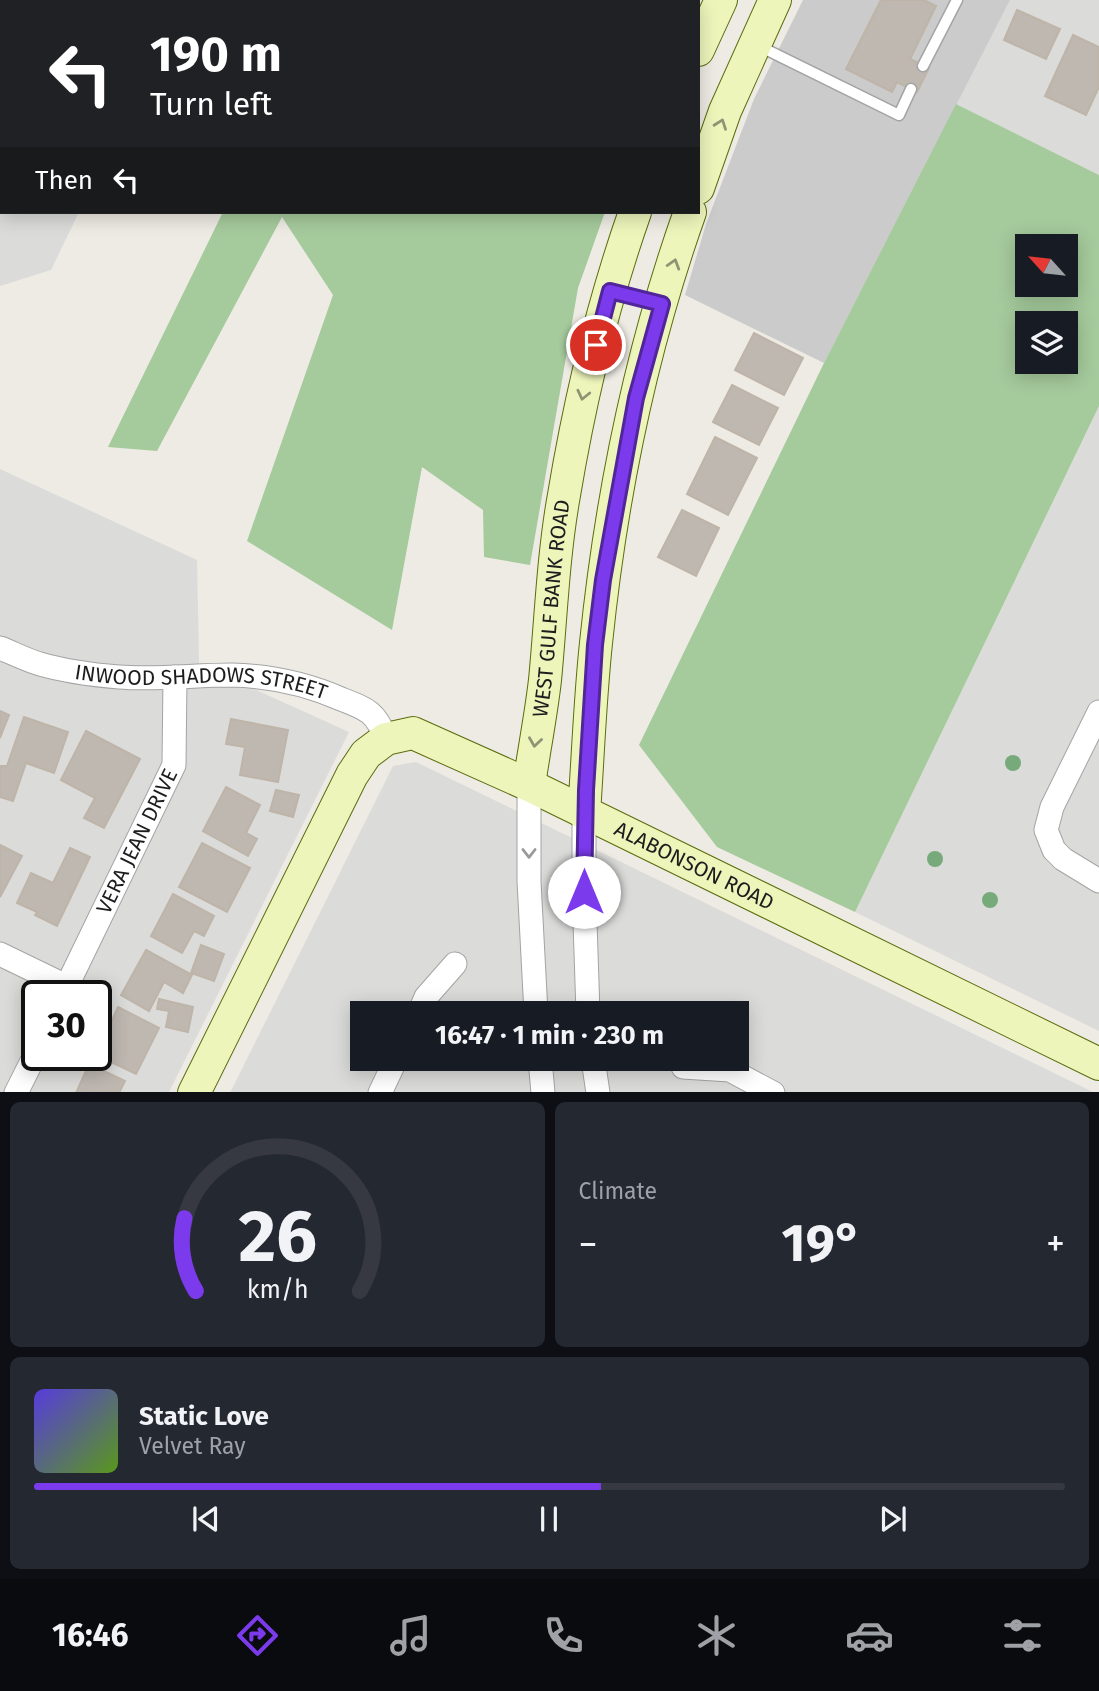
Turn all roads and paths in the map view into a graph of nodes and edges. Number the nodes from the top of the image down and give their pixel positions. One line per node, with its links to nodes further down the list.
1 (721, 0): 5 (street)
2 (775, 0): 4 (street)
3 (957, 0): 6 (lane)
4 (755, 44): 7 (lane); 8 (street, one-way to 4)
5 (700, 46)
6 (923, 65)
7 (911, 89)
8 (700, 182)
9 (634, 214): 11 (street, WEST GULF BANK ROAD)
10 (689, 214): 12 (street, one-way to 10)
11 (610, 291): 12 (street); 17 (street, WEST GULF BANK ROAD, one-way to 17)
12 (662, 304): 18 (street)
13 (0, 648): 14 (street, INWOOD SHADOWS STREET)
14 (175, 677): 16 (street, INWOOD SHADOWS STREET); 23 (street, VERA JEAN DRIVE)
15 (1099, 712): 19 (street)
16 (386, 739): 17 (street, ALABONSON ROAD); 34 (street)
17 (529, 785): 18 (street, ALABONSON ROAD); 25 (street, WEST GULF BANK ROAD, one-way to 25)
18 (584, 813): 26 (street); 27 (street, ALABONSON ROAD)
19 (1099, 881)
20 (0, 954): 22 (street)
21 (455, 964): 24 (street)
22 (45, 980)
23 (70, 980)
24 (424, 1001)
25 (535, 1001)
26 (589, 1001)
27 (1099, 1064)
28 (27, 1071): 33 (street)
29 (390, 1071): 35 (street)
30 (541, 1071): 36 (street)
31 (595, 1071): 37 (street)
32 (732, 1071): 38 (street)
33 (16, 1092)
34 (194, 1092)
35 (380, 1092)
36 (543, 1092)
37 (598, 1092)
38 (771, 1092)

